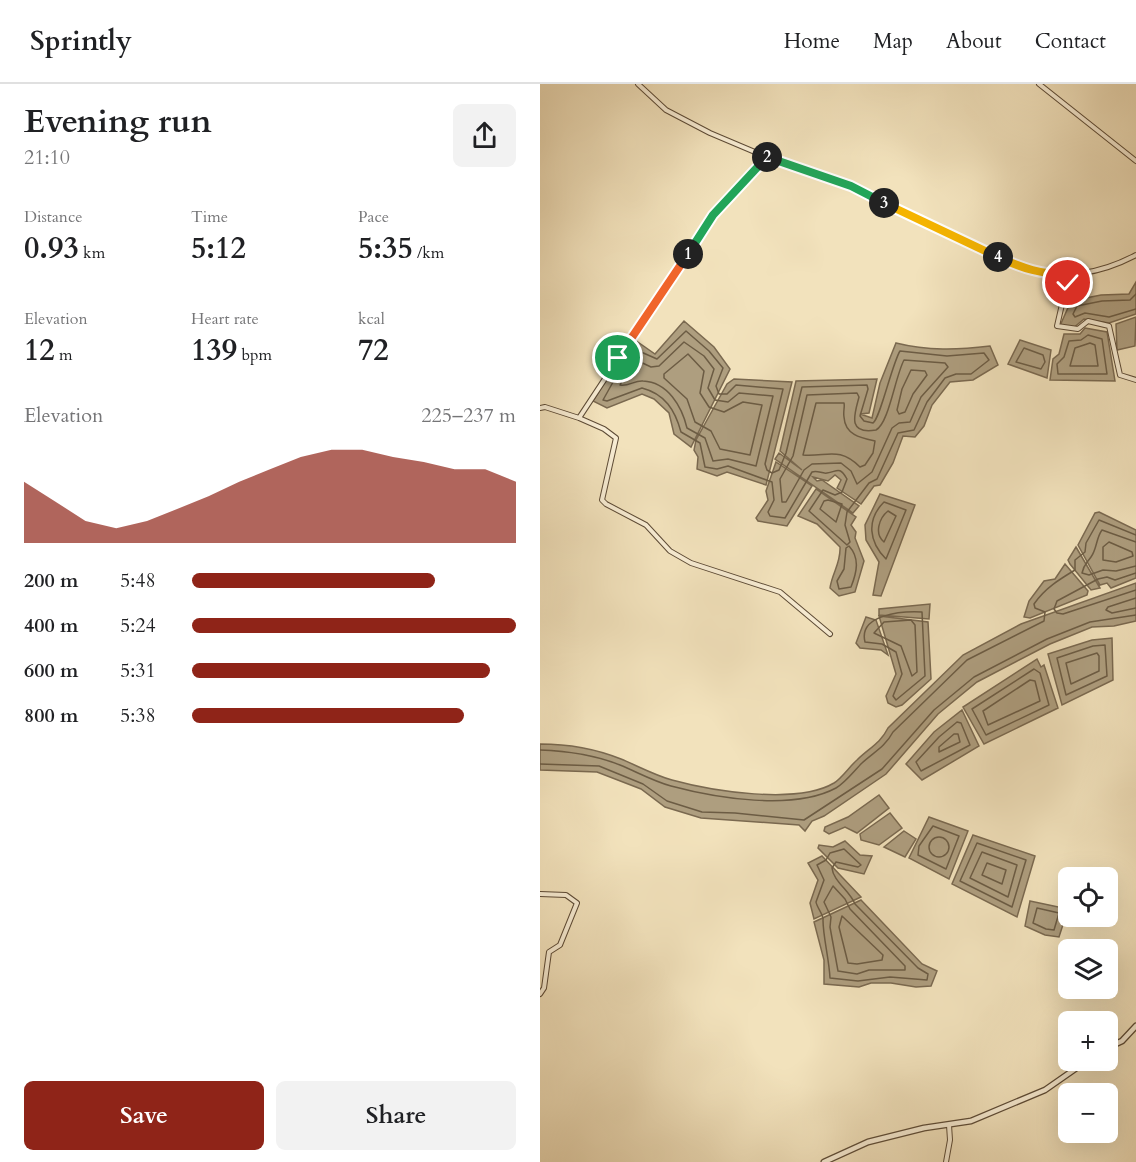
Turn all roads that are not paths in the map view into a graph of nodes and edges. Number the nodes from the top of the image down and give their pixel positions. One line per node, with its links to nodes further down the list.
1 (638, 84): 3 (street)
2 (1040, 84): 4 (street)
3 (767, 157): 6 (street); 9 (street)
4 (1136, 160)
5 (1136, 255): 6 (street)
6 (1069, 274): 7 (street)
7 (1136, 380)
8 (540, 408): 9 (street)
9 (579, 418): 10 (street)
10 (830, 634)
11 (540, 894): 12 (street)
12 (540, 994)
13 (1136, 1026): 14 (street)
14 (1118, 1043)
15 (1072, 1071): 16 (street)
16 (948, 1125): 17 (street); 18 (street)
17 (824, 1162)
18 (946, 1162)

